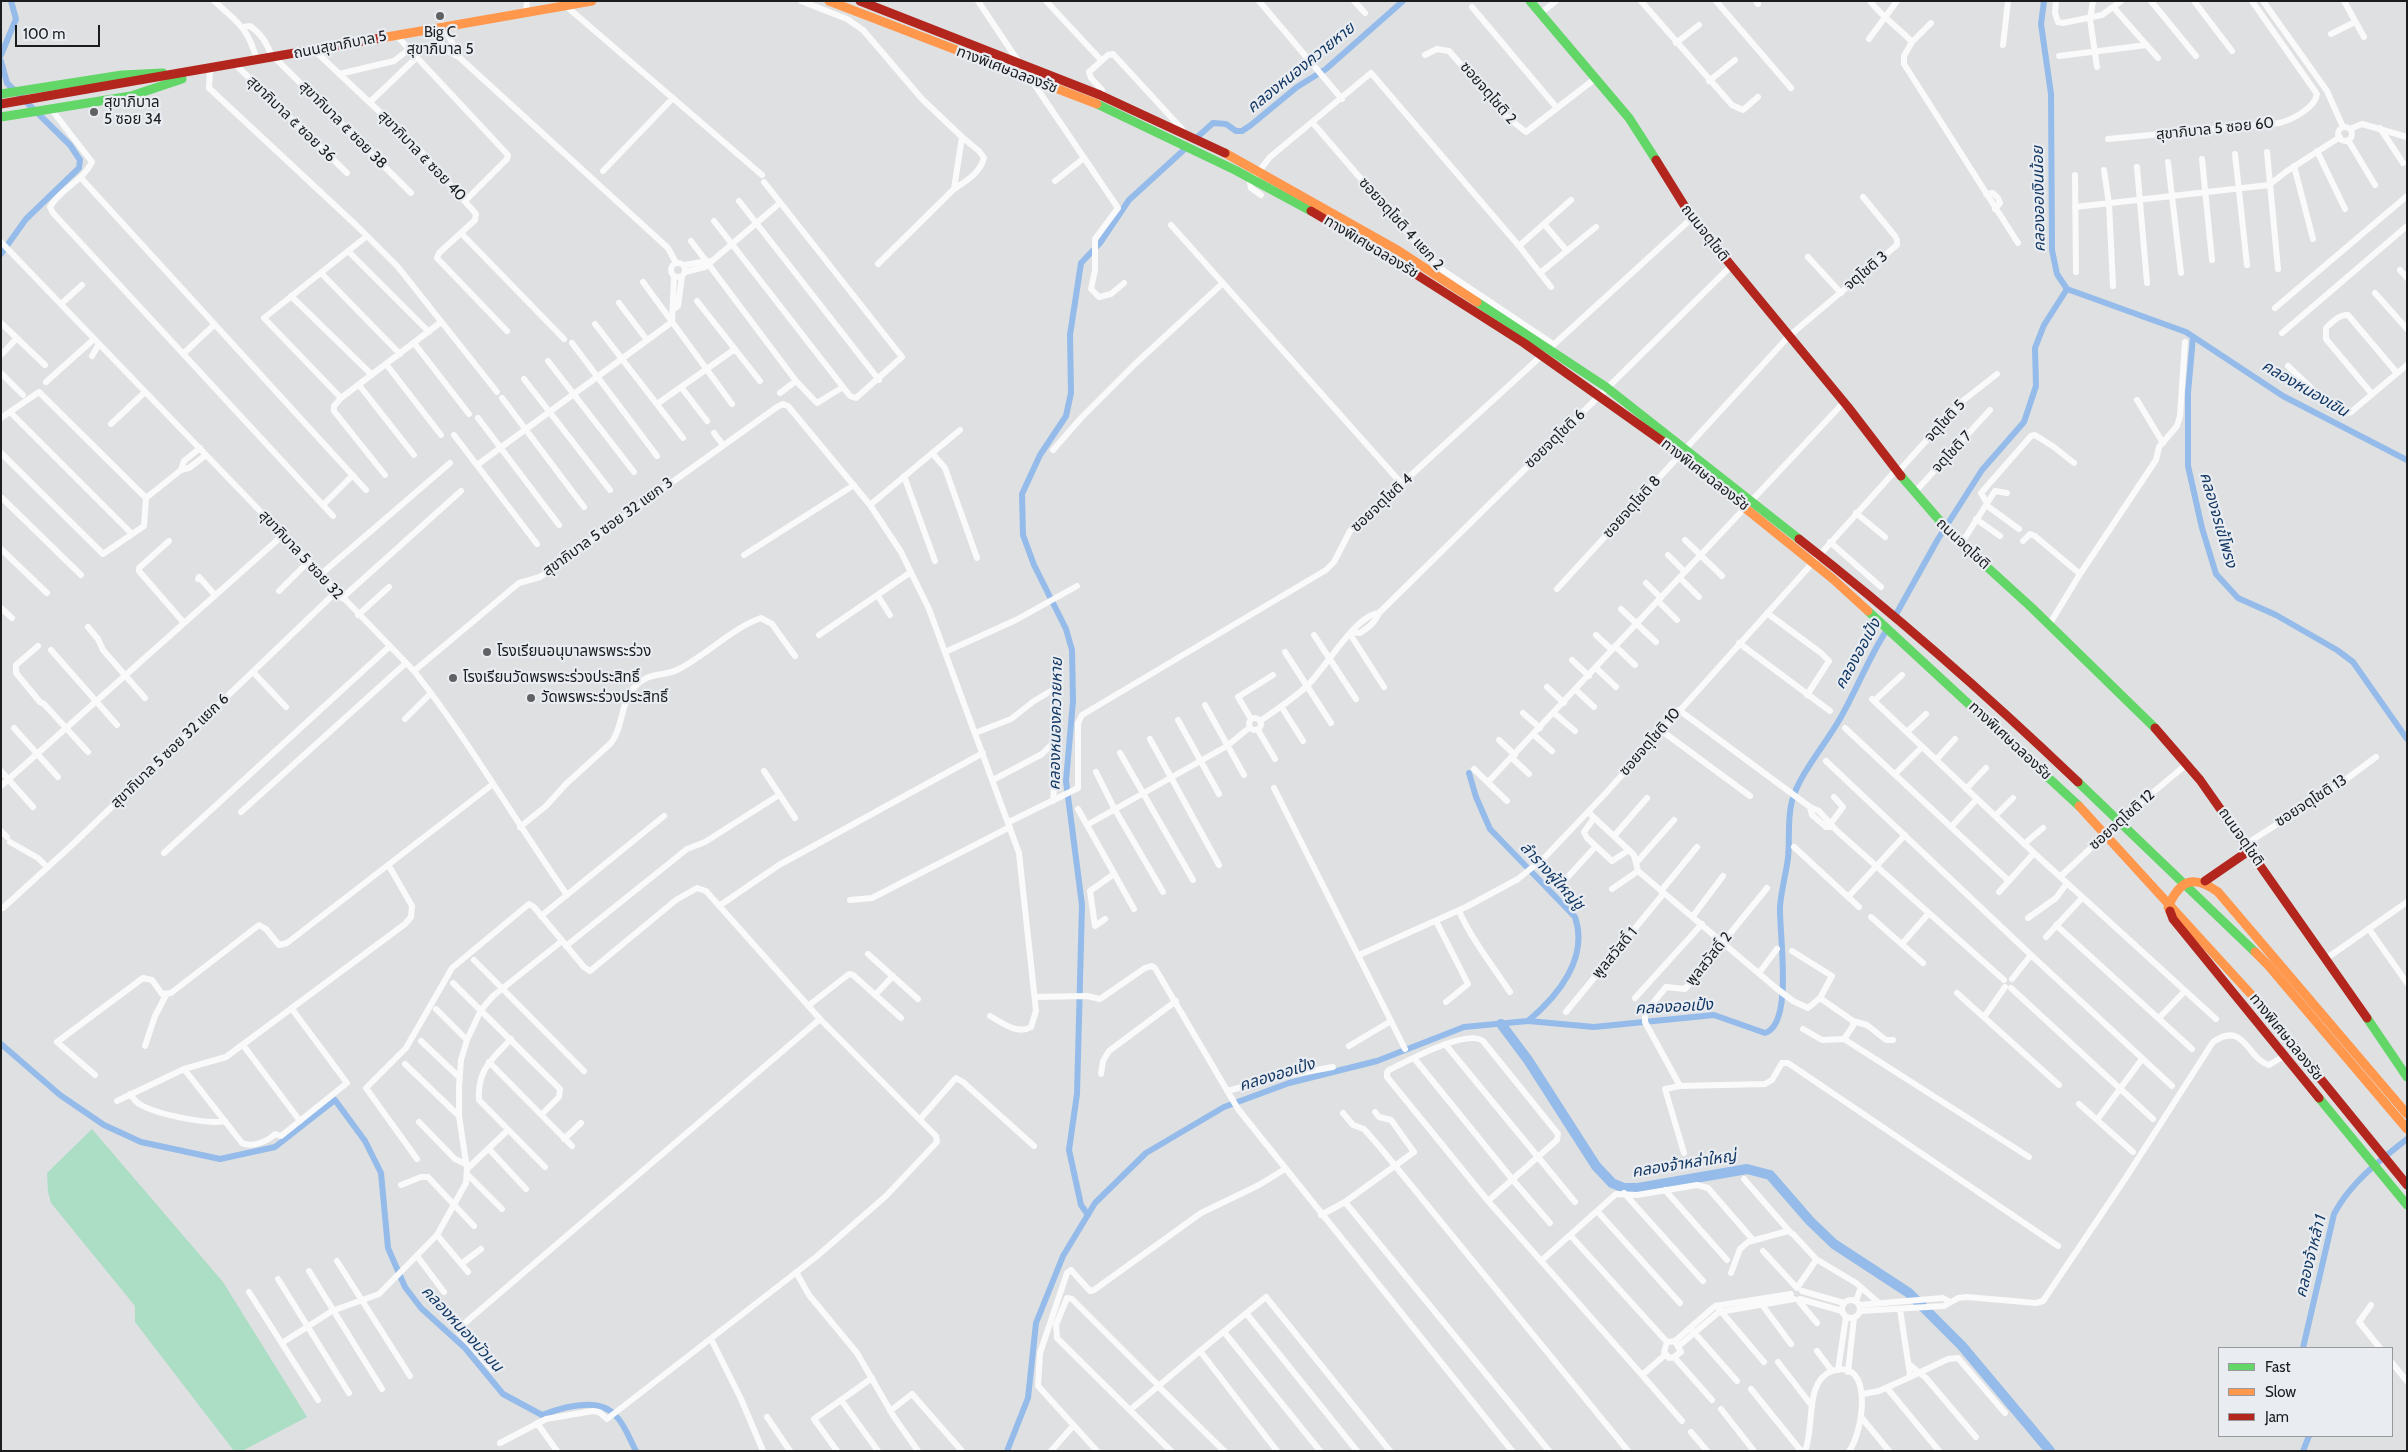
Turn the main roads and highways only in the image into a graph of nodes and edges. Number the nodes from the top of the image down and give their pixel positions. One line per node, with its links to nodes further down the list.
1 (592, 1): 5 (main road, ถนนสุขาภิบาล 5)
2 (829, 1): 14 (main road, ทางพิเศษฉลองรัช)
3 (860, 1): 13 (main road, ทางพิเศษฉลองรัช)
4 (1530, 1): 9 (main road, ถนนจตุโชติ)
5 (208, 70): 6 (main road, ถนนสุขาภิบาล 5); 7 (main road, ถนนสุขาภิบาล 5); 8 (main road, ถนนสุขาภิบาล 5)
6 (1, 94)
7 (1, 104)
8 (1, 118)
9 (2248, 847): 10 (main road); 11 (main road, ถนนจตุโชติ)
10 (2206, 882): 12 (main road); 15 (main road)
11 (2407, 1076)
12 (2407, 1114)
13 (2405, 1127)
14 (2407, 1185)
15 (2407, 1205)

